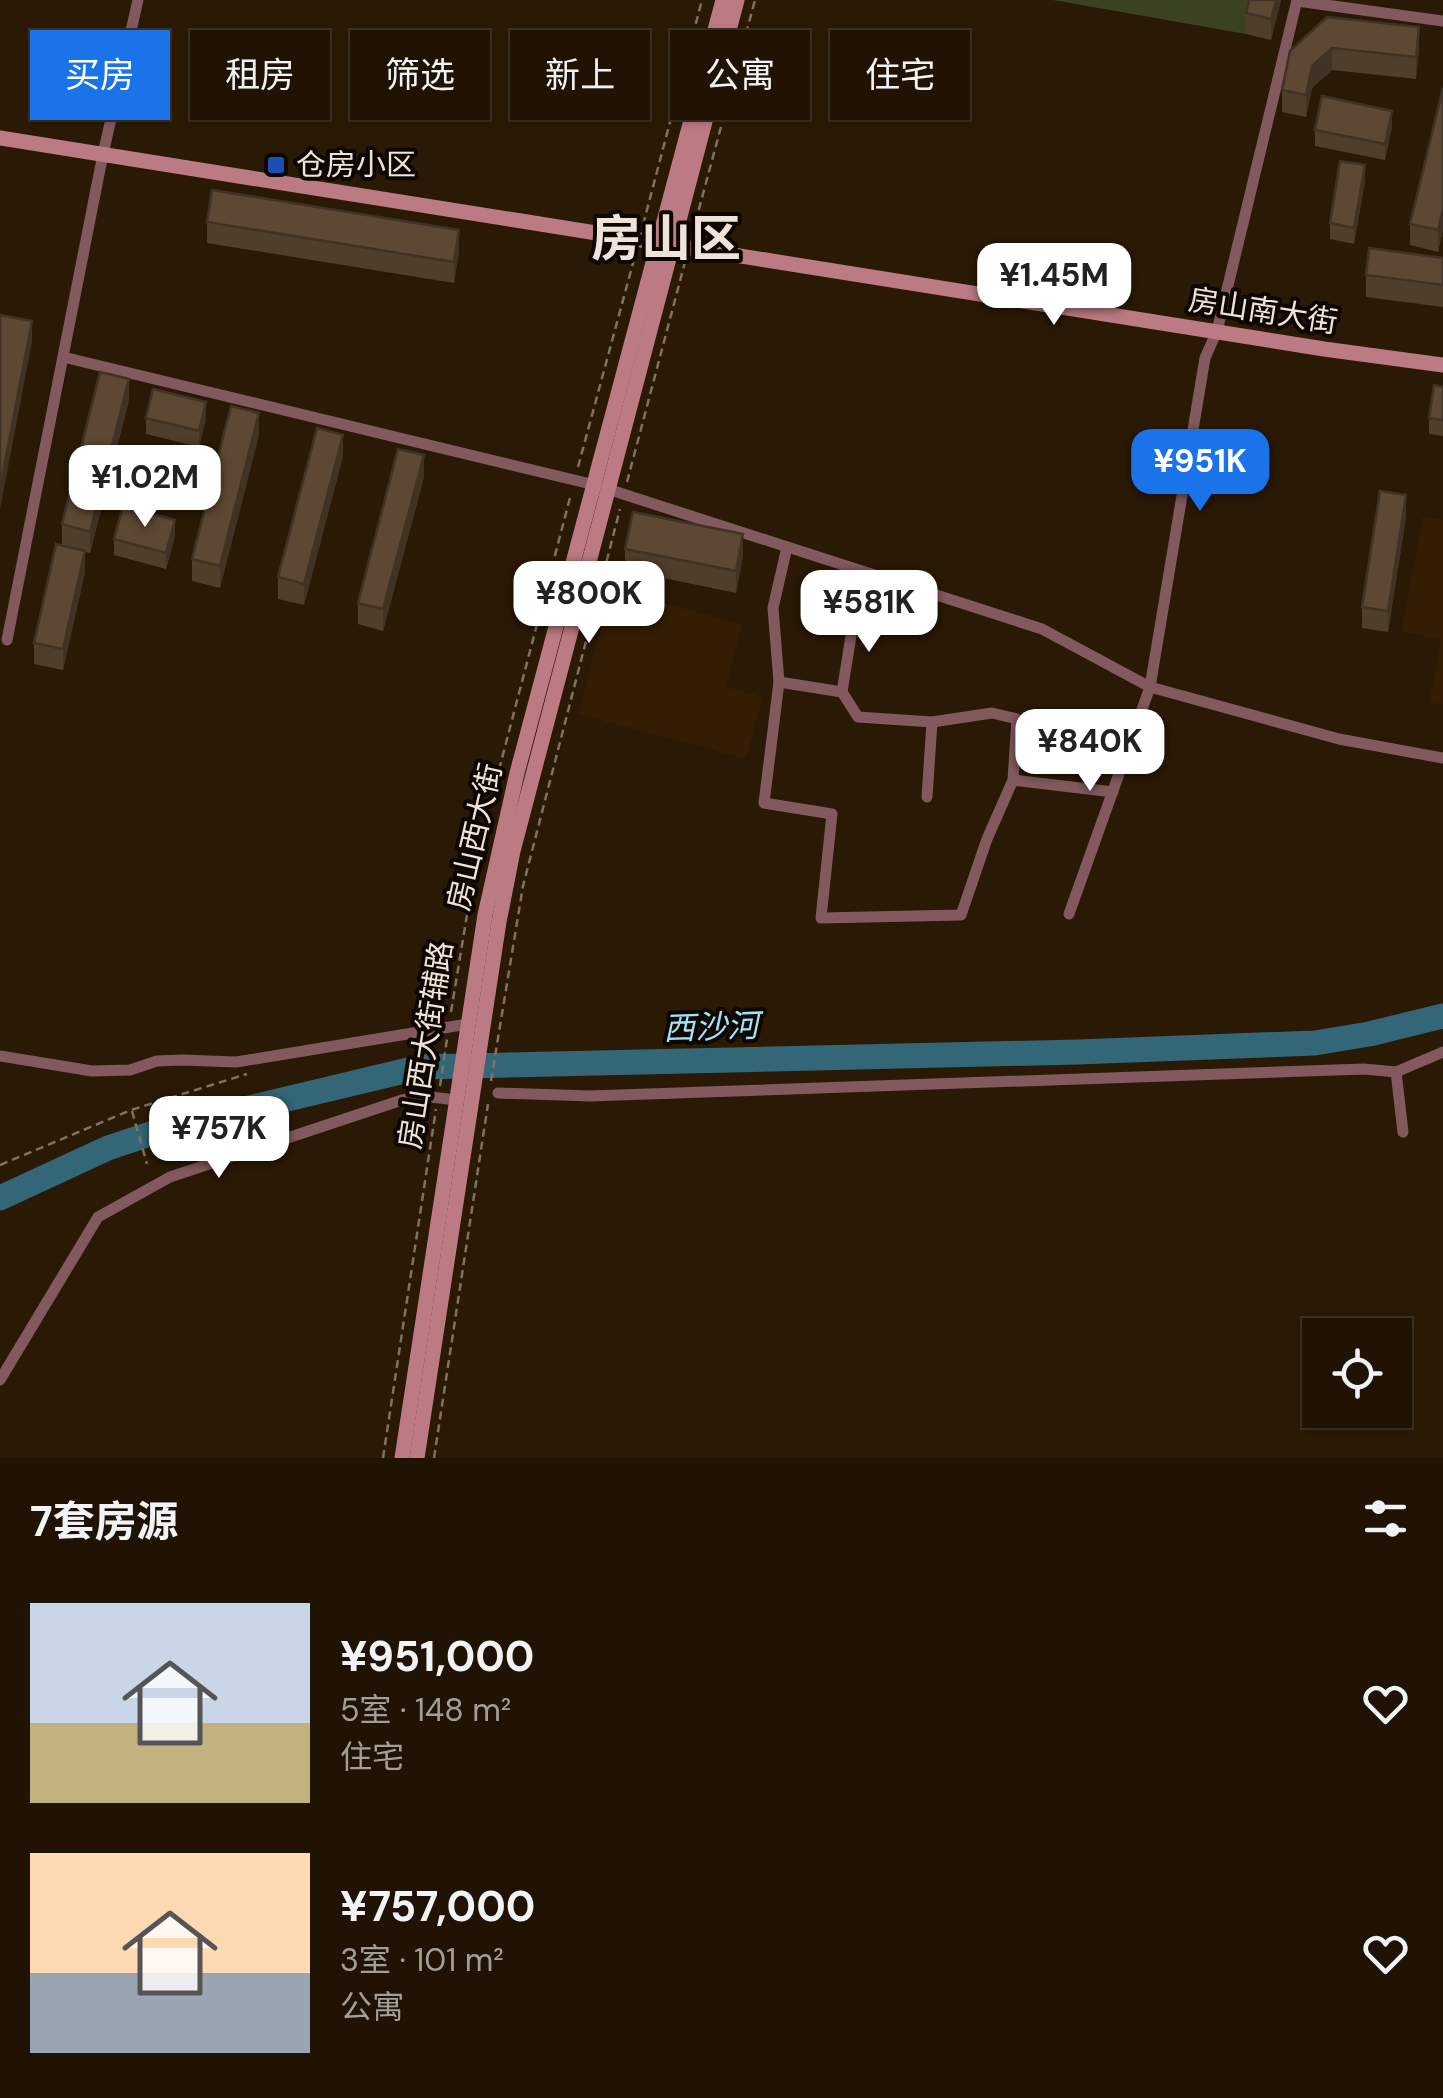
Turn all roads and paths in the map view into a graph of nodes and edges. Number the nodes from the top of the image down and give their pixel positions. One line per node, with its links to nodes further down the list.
1 (138, 0): 9 (street)
2 (702, 0): 10 (path, 房山西大街辅路)
3 (723, 0): 11 (main road)
4 (737, 0): 11 (main road)
5 (756, 0): 11 (path)
6 (1297, 0): 7 (street); 12 (street)
7 (1443, 21)
8 (0, 138): 9 (main road, 房山南大街)
9 (102, 154): 10 (main road, 房山南大街); 13 (street)
10 (640, 238): 11 (main road, 房山南大街); 15 (path, 房山西大街辅路)
11 (674, 243): 12 (main road, 房山南大街); 16 (main road, 房山西大街); 17 (path)
12 (1217, 331): 14 (main road, 房山南大街); 22 (street)
13 (63, 357): 15 (street); 20 (street)
14 (1443, 364)
15 (574, 481): 16 (street); 31 (path, 房山西大街辅路)
16 (601, 486): 17 (street); 30 (main road, 房山西大街); 32 (main road, 房山西大街)
17 (624, 494): 18 (street); 32 (path)
18 (787, 546): 21 (street); 22 (street)
19 (854, 612): 23 (street)
20 (8, 640)
21 (779, 682): 23 (street); 26 (street)
22 (1150, 687): 25 (street); 27 (street)
23 (842, 692): 24 (street)
24 (932, 722): 26 (street); 28 (street)
25 (1443, 758)
26 (1012, 780): 27 (street)
27 (1112, 792): 29 (street)
28 (927, 797)
29 (1069, 914)
30 (468, 1024): 31 (street); 32 (main road, 房山西大街)
31 (449, 1027): 34 (street); 37 (path, 房山西大街辅路)
32 (481, 1044): 38 (main road, 房山西大街); 38 (path)
33 (1443, 1052): 36 (street)
34 (0, 1056)
35 (259, 1072): 39 (path)
36 (1396, 1072): 38 (street); 40 (street)
37 (439, 1092): 38 (street); 43 (street); 44 (path, 房山西大街辅路)
38 (477, 1093): 45 (main road, 房山西大街); 46 (main road, 房山西大街); 47 (path)
39 (131, 1110): 41 (path); 42 (path)
40 (1403, 1132)
41 (148, 1164)
42 (0, 1165)
43 (0, 1380)
44 (383, 1458)
45 (402, 1458)
46 (417, 1458)
47 (434, 1458)

